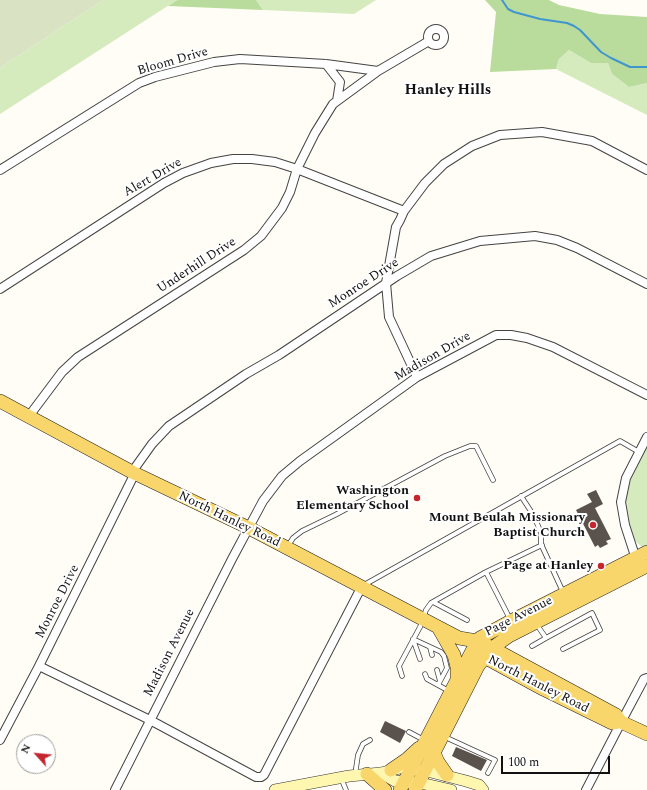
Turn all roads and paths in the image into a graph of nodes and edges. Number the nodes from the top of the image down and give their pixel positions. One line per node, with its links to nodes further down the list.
1 (429, 41): 3 (street, Underhill Drive)
2 (326, 64): 3 (street, Bloom Drive); 4 (street, Underhill Drive); 6 (street, Bloom Drive)
3 (378, 71): 4 (street, Underhill Drive)
4 (337, 101): 5 (street, Underhill Drive)
5 (297, 169): 8 (street, Alert Drive); 11 (street, Alert Drive); 15 (street, Underhill Drive)
6 (0, 170)
7 (647, 170): 8 (street)
8 (404, 211): 9 (street)
9 (386, 283): 10 (street, Monroe Drive); 12 (street); 18 (street, Monroe Drive)
10 (647, 284)
11 (0, 289)
12 (416, 377): 13 (street, Madison Drive); 21 (street, Madison Drive)
13 (647, 395)
14 (0, 401): 15 (main road, North Hanley Road)
15 (29, 416): 18 (main road, North Hanley Road)
16 (647, 437): 17 (street)
17 (639, 452): 20 (lane); 25 (street)
18 (133, 473): 21 (main road, North Hanley Road); 44 (street, Monroe Drive)
19 (493, 480): 23 (lane)
20 (521, 496): 22 (lane); 27 (lane)
21 (249, 528): 23 (main road, North Hanley Road); 52 (street, Madison Avenue)
22 (542, 545): 26 (lane); 28 (lane)
23 (287, 548): 27 (main road, North Hanley Road)
24 (647, 552): 25 (main road, Page Avenue)
25 (641, 565): 28 (main road, Page Avenue); 33 (main road, Page Avenue)
26 (486, 572): 29 (lane); 32 (lane)
27 (362, 586): 30 (main road, North Hanley Road); 52 (street)
28 (564, 594): 32 (main road, Page Avenue)
29 (433, 602): 30 (lane); 31 (lane)
30 (422, 618): 34 (main road, North Hanley Road); 36 (lane)
31 (467, 620)
32 (511, 621): 37 (main road, Page Avenue); 42 (main road)
33 (536, 623): 35 (lane); 42 (main road, Page Avenue)
34 (438, 627): 37 (main road, North Hanley Road); 48 (main road)
35 (546, 638): 38 (lane); 40 (lane)
36 (413, 639): 39 (lane); 43 (lane); 47 (lane)
37 (474, 646): 42 (main road, North Hanley Road); 48 (main road, Page Avenue)
38 (532, 646)
39 (430, 647): 41 (lane); 50 (lane)
40 (563, 650)
41 (432, 655)
42 (490, 656): 53 (main road, North Hanley Road); 56 (main road, Page Avenue)
43 (420, 659)
44 (39, 666): 52 (street); 57 (street, Monroe Drive)
45 (437, 670): 50 (lane)
46 (425, 674): 50 (lane)
47 (402, 676)
48 (457, 678): 51 (main road, Page Avenue)
49 (647, 678): 53 (street)
50 (439, 683): 51 (lane)
51 (451, 692): 59 (main road, Page Avenue)
52 (150, 720): 71 (street, Madison Avenue)
53 (621, 722): 55 (main road, North Hanley Road); 77 (street)
54 (409, 732): 59 (lane)
55 (647, 734)
56 (443, 736): 60 (main road, Page Avenue); 64 (lane)
57 (0, 740)
58 (370, 740): 65 (lane)
59 (426, 741): 61 (main road, Page Avenue); 62 (main road)
60 (434, 753): 63 (main road, Page Avenue); 66 (main road)
61 (411, 769): 62 (main road); 63 (main road); 68 (main road, Page Avenue)
62 (386, 771): 65 (main road); 68 (main road)
63 (425, 771): 66 (main road); 69 (main road, Page Avenue)
64 (488, 773)
65 (361, 774): 67 (main road); 74 (main road)
66 (447, 775): 76 (main road)
67 (341, 777): 72 (main road); 73 (lane)
68 (402, 786): 69 (main road)
69 (417, 786): 70 (main road)
70 (436, 788): 75 (main road)
71 (115, 790)
72 (275, 790)
73 (346, 790)
74 (385, 790)
75 (450, 790)
76 (483, 790)
77 (586, 790)

